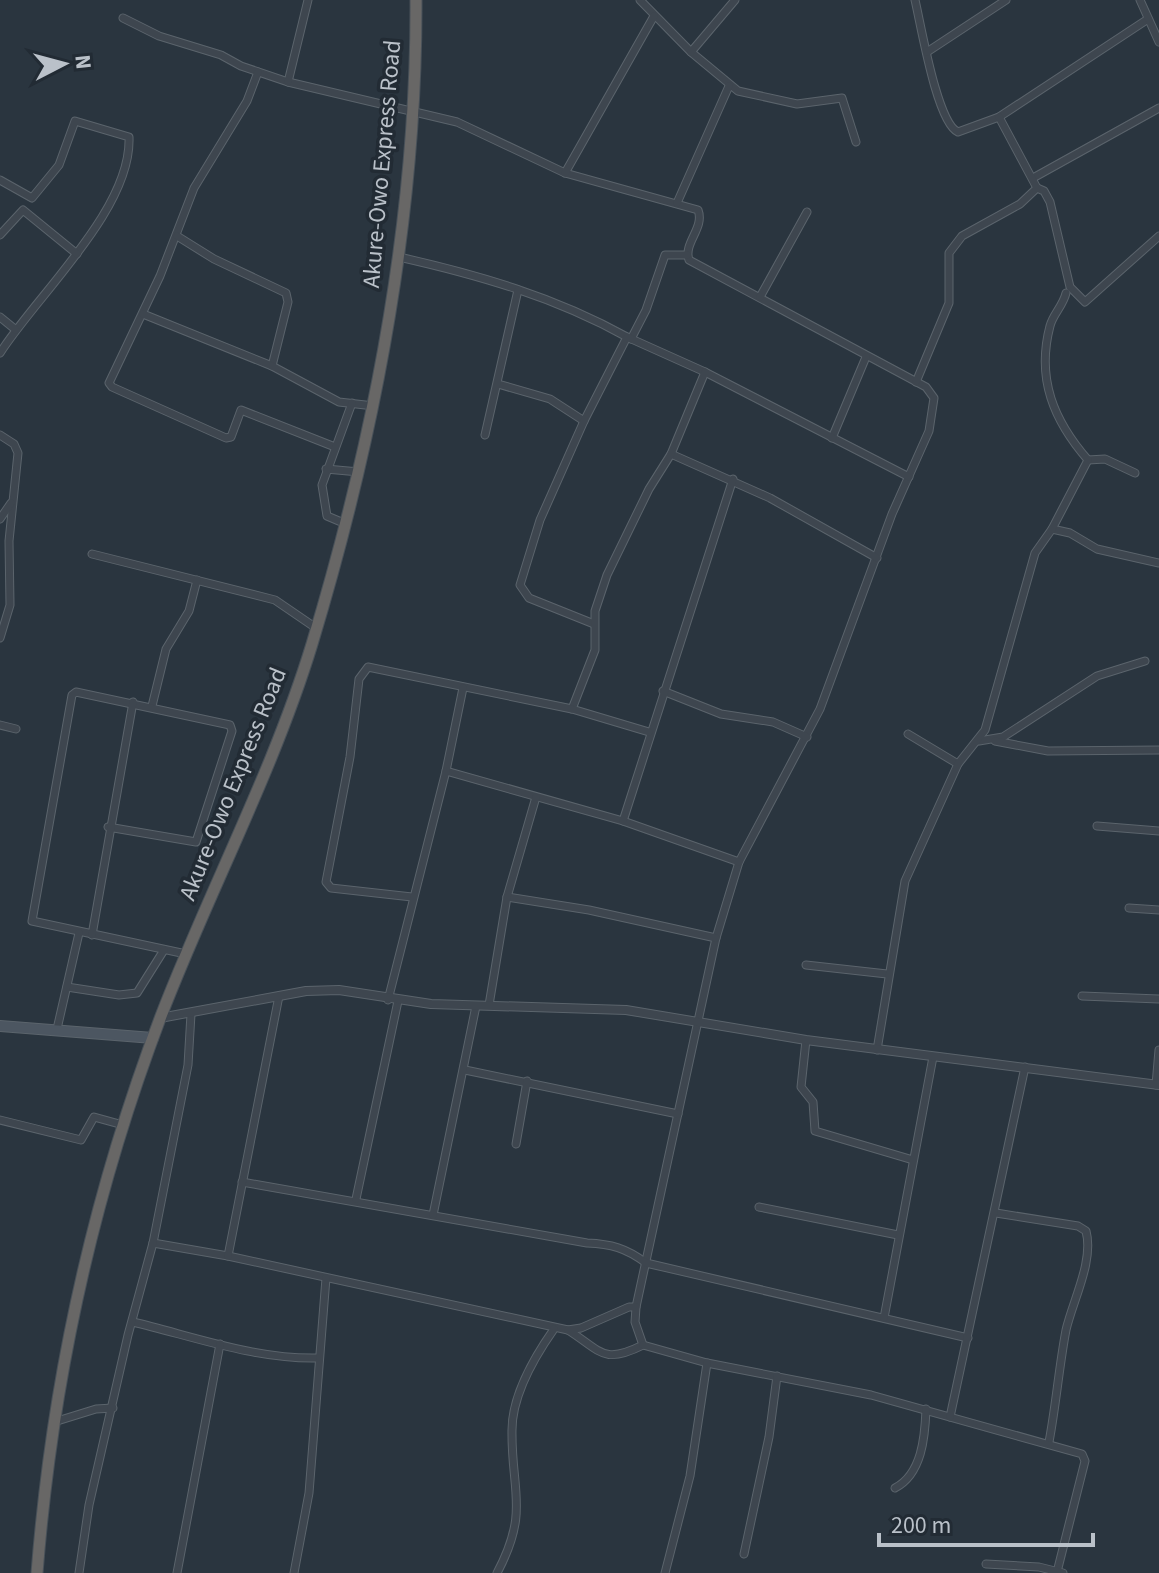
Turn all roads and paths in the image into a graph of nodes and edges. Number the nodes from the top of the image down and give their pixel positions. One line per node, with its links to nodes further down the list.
1 (308, 0): 16 (street)
2 (416, 0): 20 (highway, Akure-Owo Express Road)
3 (640, 0): 8 (street)
4 (735, 0): 12 (street)
5 (915, 0): 13 (street)
6 (1006, 0): 13 (street)
7 (1140, 0): 10 (street)
8 (654, 16): 12 (street); 23 (street)
9 (123, 18): 14 (street)
10 (1148, 19): 11 (street); 21 (street)
11 (1159, 42)
12 (691, 52): 18 (street)
13 (927, 52): 21 (street)
14 (258, 72): 15 (street); 17 (street)
15 (271, 76): 16 (street); 17 (street)
16 (288, 82): 20 (street)
17 (255, 86): 30 (street)
18 (729, 86): 22 (street); 27 (street)
19 (1159, 108): 24 (street)
20 (412, 109): 23 (street); 34 (highway, Akure-Owo Express Road)
21 (999, 117): 24 (street)
22 (856, 142)
23 (565, 173): 27 (street)
24 (1033, 178): 26 (street)
25 (0, 180): 32 (street)
26 (1037, 188): 31 (street); 46 (street)
27 (677, 203): 33 (street)
28 (807, 212): 37 (street)
29 (0, 235): 32 (street)
30 (177, 236): 38 (street); 44 (street)
31 (1159, 236)
32 (77, 254): 40 (street)
33 (687, 255): 37 (street); 41 (street)
34 (399, 257): 35 (street); 49 (highway, Akure-Owo Express Road)
35 (518, 290): 41 (street); 47 (street)
36 (1066, 293): 56 (street)
37 (760, 297): 43 (street)
38 (143, 314): 44 (street); 54 (street)
39 (0, 317): 40 (street)
40 (16, 330): 42 (street)
41 (629, 338): 45 (street); 50 (street)
42 (0, 353)
43 (866, 357): 46 (street); 53 (street)
44 (272, 366): 48 (street)
45 (705, 372): 53 (street); 55 (street)
46 (916, 382): 60 (street)
47 (498, 384): 50 (street); 52 (street)
48 (352, 403): 49 (street); 54 (street)
49 (375, 406): 58 (highway, Akure-Owo Express Road)
50 (584, 421): 70 (street)
51 (0, 435): 62 (street)
52 (485, 435)
53 (832, 438): 60 (street)
54 (335, 447): 57 (street)
55 (671, 454): 61 (street); 70 (street)
56 (1088, 460): 59 (street); 65 (street)
57 (326, 469): 58 (street); 64 (street)
58 (359, 472): 64 (highway, Akure-Owo Express Road)
59 (1135, 473)
60 (909, 477): 67 (street)
61 (733, 479): 67 (street); 75 (street)
62 (13, 501): 63 (street); 72 (street)
63 (0, 519)
64 (346, 524): 71 (highway, Akure-Owo Express Road)
65 (1052, 529): 68 (street); 84 (street)
66 (92, 554): 69 (street)
67 (877, 558): 83 (street)
68 (1159, 563)
69 (197, 580): 71 (street); 77 (street)
70 (594, 624): 78 (street)
71 (316, 628): 103 (highway, Akure-Owo Express Road)
72 (0, 638)
73 (1145, 661): 85 (street)
74 (463, 688): 78 (street); 88 (street); 95 (street)
75 (663, 691): 81 (street); 83 (street)
76 (133, 702): 77 (street); 92 (street); 99 (street)
77 (152, 706): 92 (street)
78 (572, 709): 81 (street)
79 (0, 725): 80 (street)
80 (16, 729)
81 (649, 732): 90 (street)
82 (908, 734): 87 (street)
83 (807, 737): 94 (street)
84 (979, 741): 85 (street); 87 (street)
85 (993, 741): 86 (street)
86 (1159, 750)
87 (958, 764): 105 (street)
88 (446, 771): 89 (street); 95 (street)
89 (536, 797): 90 (street); 96 (street)
90 (623, 821): 94 (street)
91 (1097, 826): 93 (street)
92 (108, 827): 100 (street)
93 (1159, 831)
94 (739, 862): 101 (street)
95 (412, 897): 110 (street)
96 (507, 897): 101 (street); 111 (street)
97 (1129, 908): 98 (street)
98 (1159, 910)
99 (79, 933): 100 (street); 106 (street)
100 (92, 935): 102 (street)
101 (716, 938): 115 (street)
102 (164, 950): 103 (street); 106 (street)
103 (186, 954): 114 (highway, Akure-Owo Express Road)
104 (806, 965): 105 (street)
105 (887, 974): 120 (street)
106 (67, 987): 117 (street)
107 (279, 996): 110 (street); 113 (street); 132 (street)
108 (1082, 996): 109 (street)
109 (1159, 999)
110 (393, 1000): 112 (street); 133 (street)
111 (489, 1005): 112 (street); 115 (street)
112 (476, 1006): 124 (street)
113 (191, 1014): 114 (street); 138 (street)
114 (160, 1018): 118 (highway, Akure-Owo Express Road)
115 (698, 1019): 119 (street); 127 (street)
116 (0, 1026): 117 (main road)
117 (57, 1029): 118 (main road)
118 (153, 1038): 129 (highway, Akure-Owo Express Road)
119 (806, 1040): 120 (street); 131 (street)
120 (877, 1050): 122 (street)
121 (1159, 1050): 126 (street)
122 (933, 1057): 123 (street); 131 (street)
123 (1025, 1067): 126 (street); 135 (street)
124 (465, 1070): 125 (street); 136 (street)
125 (527, 1081): 127 (street); 130 (street)
126 (1158, 1085)
127 (678, 1114): 140 (street)
128 (0, 1120): 129 (street)
129 (123, 1125): 156 (highway, Akure-Owo Express Road)
130 (516, 1144)
131 (913, 1160): 137 (street)
132 (242, 1182): 133 (street); 139 (street)
133 (356, 1199): 136 (street)
134 (759, 1207): 137 (street)
135 (996, 1213): 147 (street); 157 (street)
136 (433, 1215): 140 (street)
137 (898, 1235): 143 (street)
138 (153, 1243): 139 (street); 144 (street)
139 (228, 1256): 141 (street)
140 (646, 1263): 142 (street); 143 (street)
141 (326, 1278): 145 (street); 150 (street)
142 (636, 1307): 146 (street); 149 (street)
143 (884, 1318): 147 (street)
144 (133, 1322): 148 (street); 153 (street)
145 (554, 1329): 146 (street); 166 (street)
146 (568, 1330): 149 (street)
147 (968, 1338): 155 (street)
148 (220, 1344): 150 (street); 164 (street)
149 (643, 1345): 151 (street)
150 (319, 1358): 165 (street)
151 (707, 1363): 152 (street); 167 (street)
152 (777, 1376): 154 (street); 159 (street)
153 (113, 1408): 156 (street); 163 (street)
154 (926, 1409): 155 (street); 158 (street)
155 (950, 1417): 157 (street)
156 (54, 1422): 162 (highway, Akure-Owo Express Road)
157 (1049, 1442): 161 (street)
158 (895, 1488)
159 (744, 1554)
160 (986, 1564): 161 (street)
161 (1060, 1572)
162 (37, 1573)
163 (79, 1573)
164 (177, 1573)
165 (294, 1573)
166 (497, 1573)
167 (665, 1573)

